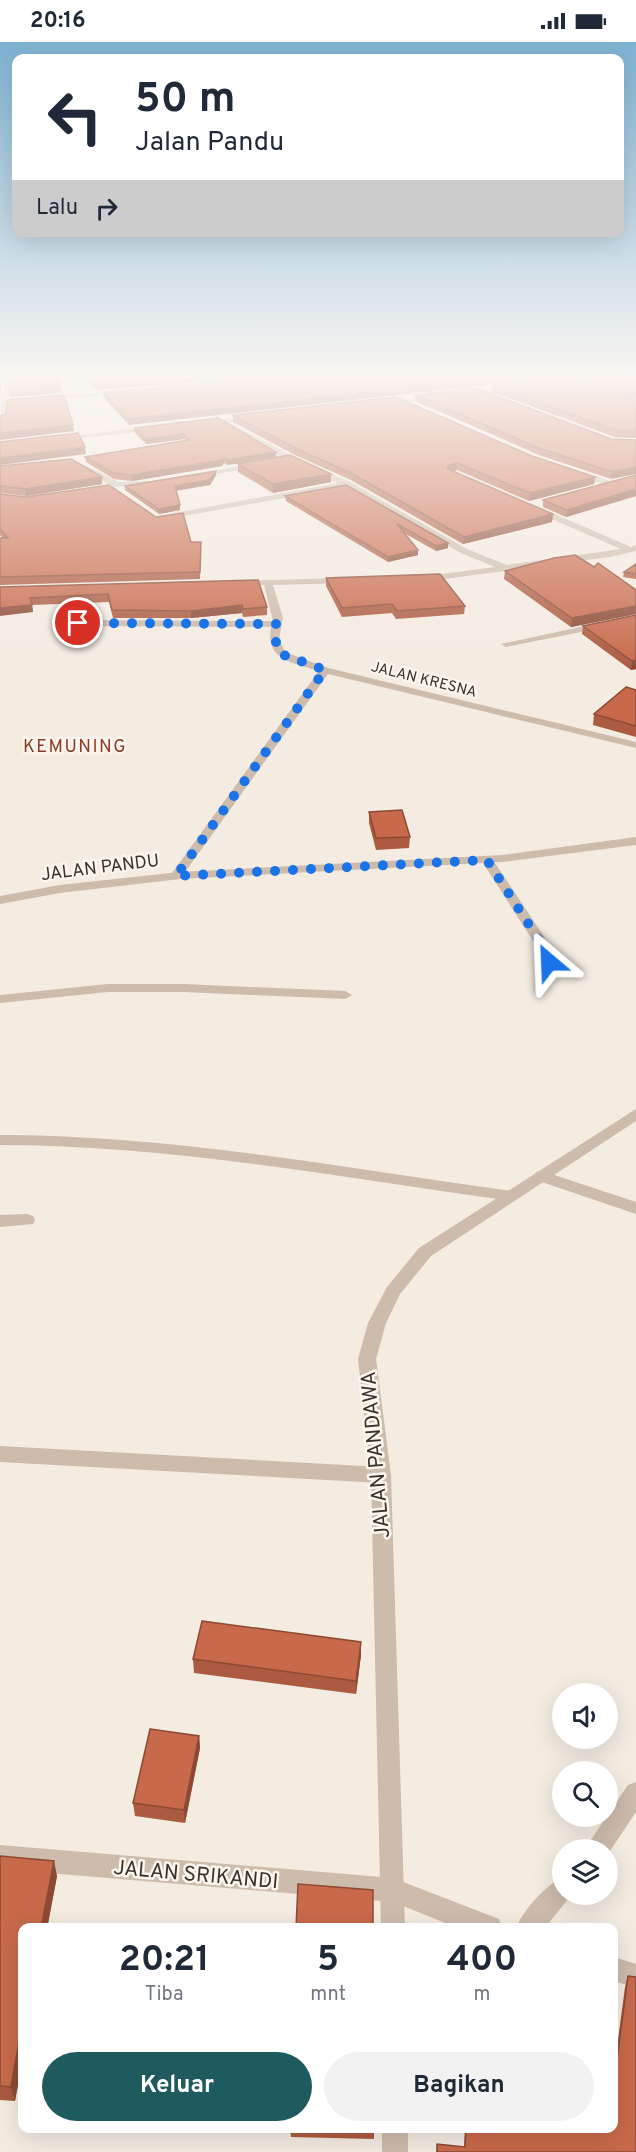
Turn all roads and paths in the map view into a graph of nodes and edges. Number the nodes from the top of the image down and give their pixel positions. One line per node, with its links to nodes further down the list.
1 (97, 473): 9 (street)
2 (203, 473): 5 (street)
3 (323, 473): 7 (street)
4 (580, 473): 10 (street)
5 (187, 476)
6 (152, 482): 9 (street)
7 (347, 484): 12 (street); 16 (street)
8 (100, 489): 9 (street)
9 (118, 489)
10 (590, 490)
11 (549, 500): 13 (street)
12 (154, 518)
13 (633, 549): 14 (street)
14 (610, 554): 15 (street); 16 (street)
15 (636, 559)
16 (504, 567): 17 (street)
17 (415, 579)
18 (361, 581): 19 (street)
19 (268, 582): 20 (street); 23 (street, JALAN KRESNA)
20 (233, 583)
21 (636, 618): 24 (street)
22 (78, 623): 23 (street)
23 (276, 624): 25 (street, JALAN KRESNA)
24 (506, 644)
25 (325, 670): 26 (street, JALAN KRESNA); 29 (street)
26 (636, 745)
27 (636, 841): 28 (street, JALAN PANDU)
28 (487, 860): 29 (street, JALAN PANDU); 31 (street)
29 (176, 876): 30 (street, JALAN PANDU)
30 (0, 900)
31 (549, 962)
32 (345, 995): 33 (street)
33 (0, 999)
34 (636, 1114): 36 (street, JALAN PANDAWA)
35 (0, 1140): 37 (street)
36 (542, 1176): 37 (street, JALAN PANDAWA); 38 (street)
37 (512, 1196): 42 (street, JALAN PANDAWA)
38 (636, 1208)
39 (27, 1220): 40 (street)
40 (0, 1221)
41 (0, 1454): 42 (street)
42 (381, 1474): 46 (street, JALAN PANDAWA)
43 (636, 1793): 44 (street)
44 (604, 1839)
45 (0, 1857): 46 (street, JALAN SRIKANDI)
46 (393, 1890): 48 (street, JALAN PANDAWA); 49 (street, JALAN SRIKANDI)
47 (552, 1901): 50 (street)
48 (393, 1923)
49 (477, 1923)
50 (532, 1923)
51 (618, 1970): 52 (street)
52 (636, 1976)
53 (395, 2133): 54 (street)
54 (395, 2152)

